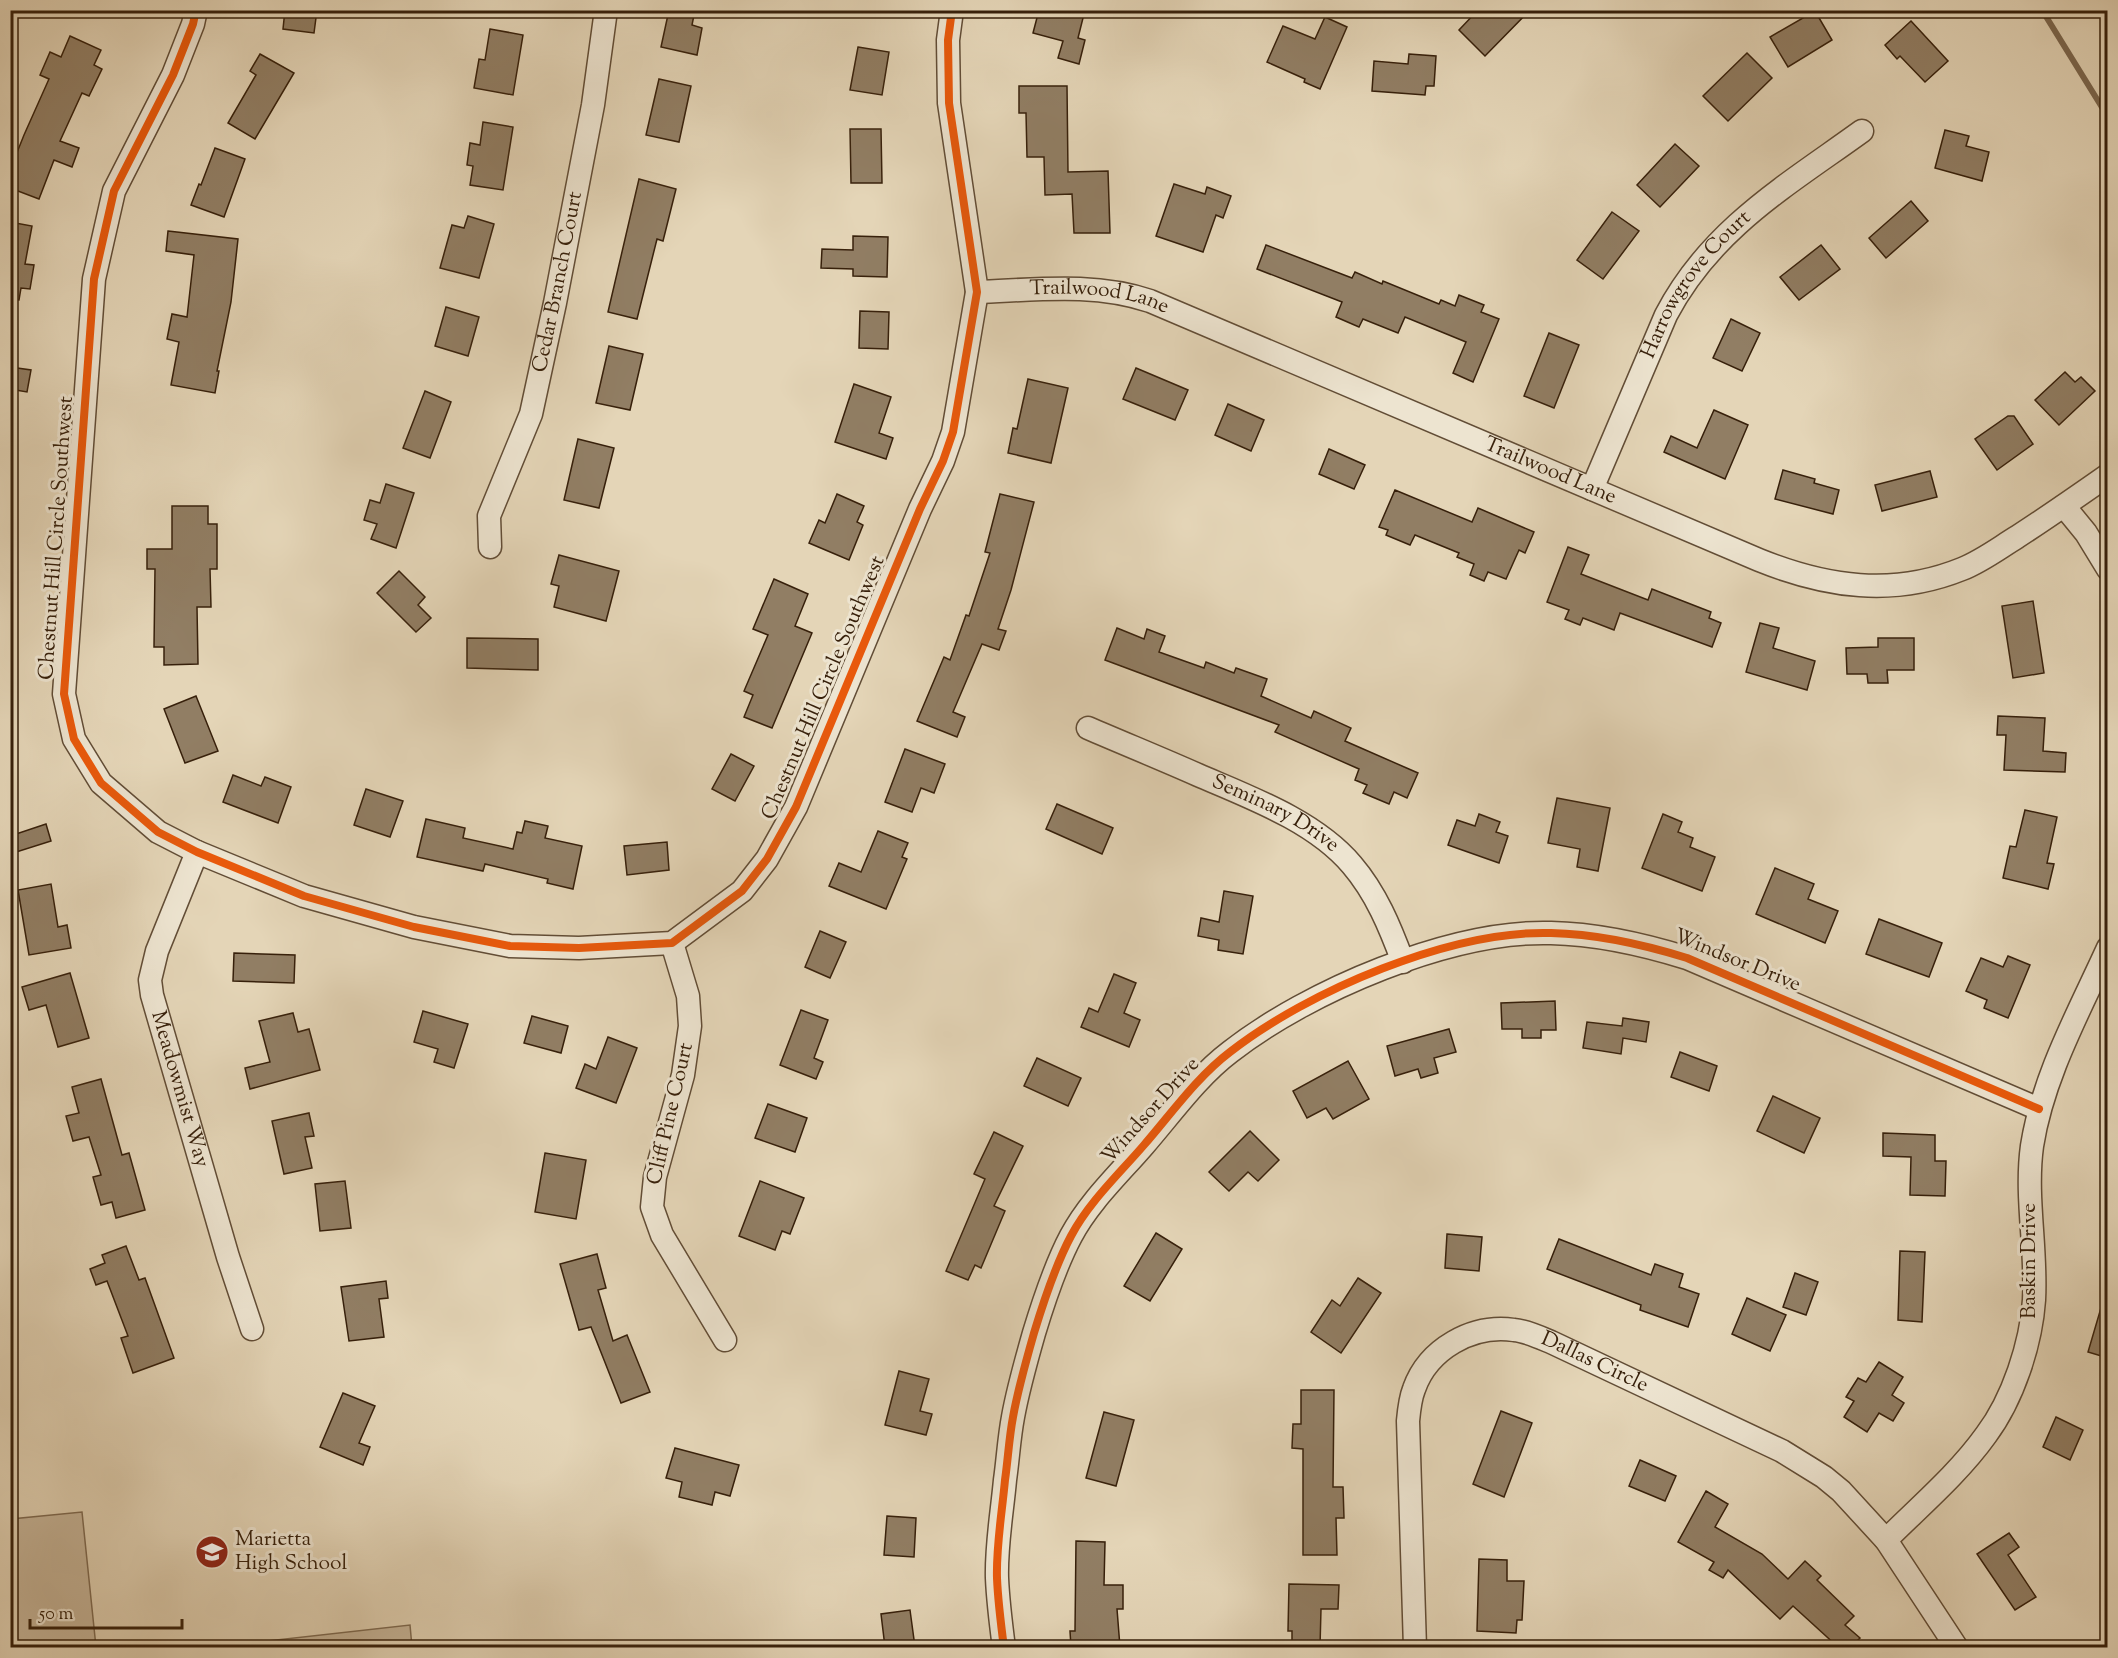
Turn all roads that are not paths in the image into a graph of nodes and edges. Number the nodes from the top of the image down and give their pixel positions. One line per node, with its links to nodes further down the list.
1 (196, 10): 12 (street, Chestnut Hill Circle Southwest)
2 (606, 10): 9 (street, Cedar Branch Court)
3 (952, 10): 5 (street, Chestnut Hill Circle Southwest)
4 (1862, 131): 7 (street, Harrowgrove Court)
5 (977, 292): 7 (street, Trailwood Lane); 13 (street, Chestnut Hill Circle Southwest)
6 (2108, 475): 8 (street, Trailwood Lane)
7 (1592, 489): 8 (street, Trailwood Lane)
8 (2064, 506): 10 (street)
9 (490, 547)
10 (2108, 568)
11 (1088, 728): 15 (street, Seminary Drive)
12 (196, 852): 13 (street, Chestnut Hill Circle Southwest); 17 (street, Meadowmist Way)
13 (672, 943): 18 (street, Cliff Pine Court)
14 (2108, 948): 16 (street, Baskin Drive)
15 (1403, 962): 16 (street, Windsor Drive); 20 (street, Windsor Drive)
16 (2039, 1109): 19 (street, Baskin Drive)
17 (252, 1329)
18 (725, 1340)
19 (1886, 1540): 21 (street, Dallas Circle); 22 (street, Dallas Circle)
20 (1004, 1647)
21 (1415, 1647)
22 (1957, 1647)

